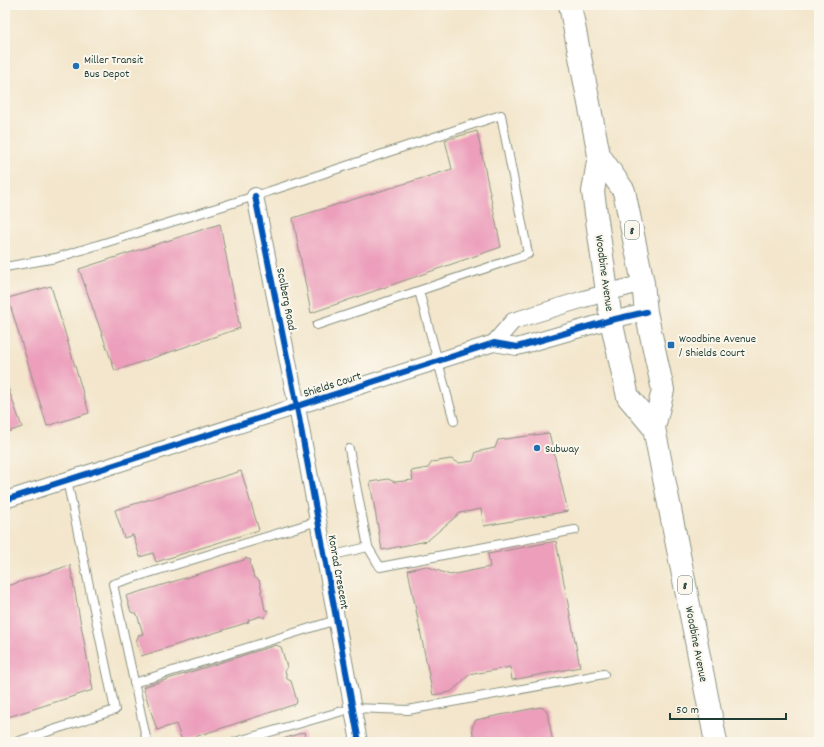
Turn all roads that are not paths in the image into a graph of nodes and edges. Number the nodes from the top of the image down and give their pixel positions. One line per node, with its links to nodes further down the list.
1 (570, 5): 2 (main road, Woodbine Avenue / 8)
2 (598, 155): 5 (main road, Woodbine Avenue / 8); 7 (main road, Woodbine Avenue / 8)
3 (255, 196): 4 (lane); 6 (lane); 13 (street, Scolberg Road)
4 (5, 267)
5 (643, 283): 7 (street); 8 (main road, Woodbine Avenue / 8)
6 (419, 291): 10 (lane); 12 (lane)
7 (608, 292): 9 (main road, Woodbine Avenue / 8); 11 (street)
8 (646, 312): 9 (street, Shields Court); 15 (main road, Woodbine Avenue / 8)
9 (611, 320): 11 (street, Shields Court); 15 (main road, Woodbine Avenue / 8)
10 (317, 325)
11 (494, 343): 12 (street, Shields Court)
12 (438, 361): 13 (street, Shields Court); 14 (lane)
13 (297, 407): 17 (street, Shields Court); 19 (street, Konrad Crescent)
14 (454, 421)
15 (654, 428): 31 (main road, Woodbine Avenue / 8)
16 (349, 449): 21 (lane)
17 (66, 480): 18 (street, Shields Court); 27 (lane)
18 (5, 500)
19 (318, 521): 22 (street, Konrad Crescent); 25 (lane)
20 (575, 530): 21 (lane)
21 (368, 547): 22 (lane)
22 (325, 557): 23 (street, Konrad Crescent)
23 (336, 620): 25 (lane); 26 (street, Konrad Crescent)
24 (604, 674): 26 (lane)
25 (134, 683): 28 (lane)
26 (353, 708): 29 (lane); 30 (street, Konrad Crescent)
27 (16, 742)
28 (147, 742)
29 (236, 742)
30 (359, 742)
31 (716, 742)

